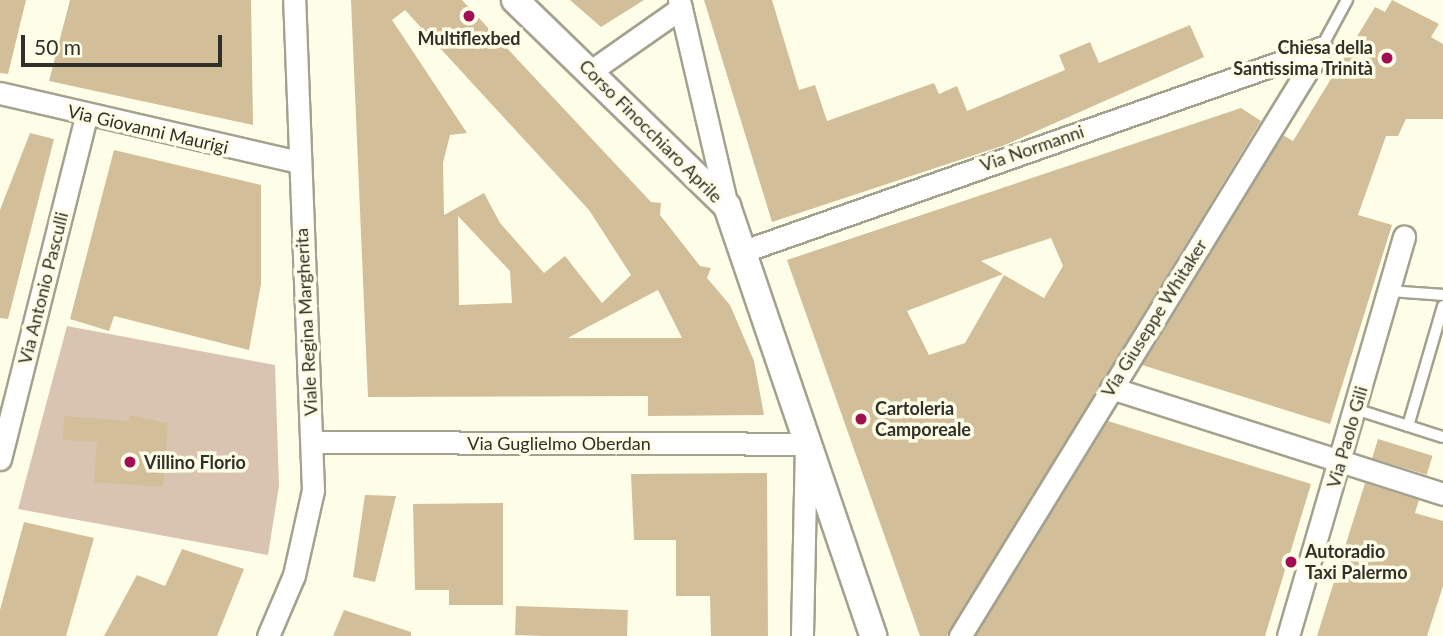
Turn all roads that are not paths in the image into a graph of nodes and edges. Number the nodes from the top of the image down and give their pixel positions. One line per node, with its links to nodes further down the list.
1 (294, 0): 9 (street, Viale Regina Margherita)
2 (515, 0): 6 (street, Corso Finocchiaro Aprile)
3 (1347, 0): 5 (lane, Via Giuseppe Whitaker)
4 (680, 4): 6 (street); 10 (street)
5 (1321, 48): 12 (street, Via Normanni); 16 (street, Via Giuseppe Whitaker)
6 (591, 71): 10 (street, Corso Finocchiaro Aprile)
7 (0, 93): 8 (street, Via Giovanni Maurigi)
8 (86, 117): 9 (street, Via Giovanni Maurigi); 22 (street, Via Antonio Pasculli)
9 (298, 162): 20 (street, Viale Regina Margherita)
10 (727, 206): 12 (street, Corso Finocchiaro Aprile)
11 (1404, 237): 13 (street, Via Paolo Gili)
12 (744, 251): 21 (street, Corso Finocchiaro Aprile)
13 (1389, 291): 14 (lane); 17 (street, Via Paolo Gili)
14 (1443, 295)
15 (1443, 306): 18 (lane)
16 (1111, 388): 23 (street); 28 (street, Via Giuseppe Whitaker)
17 (1355, 409): 18 (lane); 23 (street, Via Paolo Gili)
18 (1408, 426): 19 (lane)
19 (1443, 437)
20 (312, 442): 21 (street, Via Guglielmo Oberdan); 25 (street, Viale Regina Margherita)
21 (806, 444): 26 (street); 27 (street, Corso Finocchiaro Aprile)
22 (0, 459)
23 (1340, 461): 24 (street); 29 (street, Via Paolo Gili)
24 (1443, 494)
25 (268, 636)
26 (802, 636)
27 (873, 636)
28 (960, 636)
29 (1288, 636)

